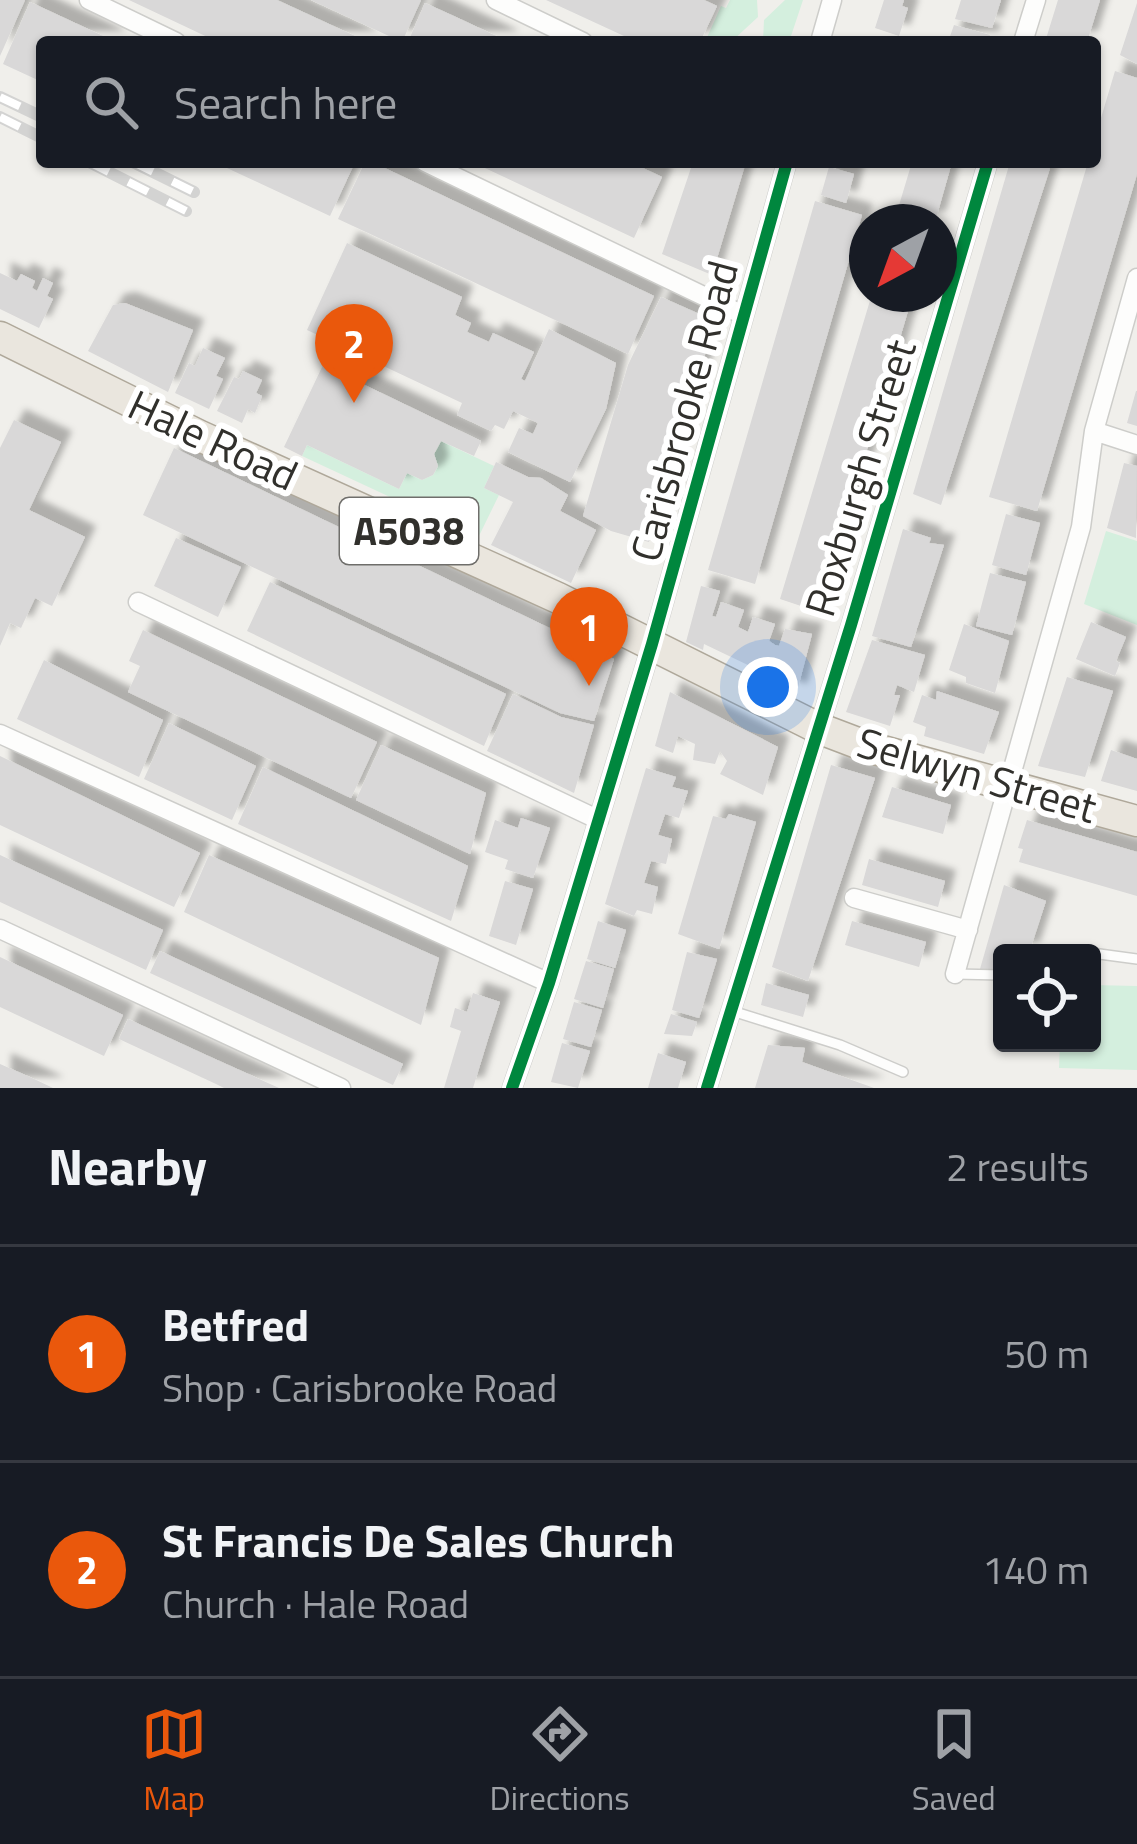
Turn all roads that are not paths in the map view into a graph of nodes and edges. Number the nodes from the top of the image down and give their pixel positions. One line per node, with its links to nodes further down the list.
1 (89, 0): 5 (street)
2 (496, 0): 6 (street)
3 (832, 0): 7 (street)
4 (1036, 0): 8 (street)
5 (164, 36)
6 (571, 36)
7 (822, 36)
8 (1025, 36)
9 (437, 168): 13 (street)
10 (785, 168): 13 (street, Carisbrooke Road)
11 (986, 168): 19 (street, Roxburgh Street)
12 (1137, 278): 15 (street)
13 (743, 315): 18 (street, Carisbrooke Road)
14 (0, 337): 18 (main road, Hale Road / A5038)
15 (1094, 431): 16 (street); 21 (street)
16 (1137, 445)
17 (139, 602): 22 (street)
18 (652, 644): 19 (main road, Hale Road / A5038); 22 (street, Carisbrooke Road)
19 (818, 728): 21 (main road, Selwyn Street / A5038); 32 (street, Roxburgh Street)
20 (0, 734): 31 (street)
21 (1005, 785): 23 (main road, Selwyn Street / A5038); 26 (street)
22 (599, 820): 31 (street, Carisbrooke Road)
23 (1137, 821)
24 (854, 898): 26 (street)
25 (0, 928): 34 (street)
26 (968, 930): 29 (street)
27 (1101, 954): 28 (lane)
28 (1137, 958)
29 (955, 974): 30 (lane)
30 (993, 975)
31 (549, 983): 35 (street, Carisbrooke Road)
32 (729, 1010): 33 (lane); 36 (street, Roxburgh Street)
33 (902, 1072)
34 (341, 1088)
35 (512, 1088)
36 (707, 1088)

